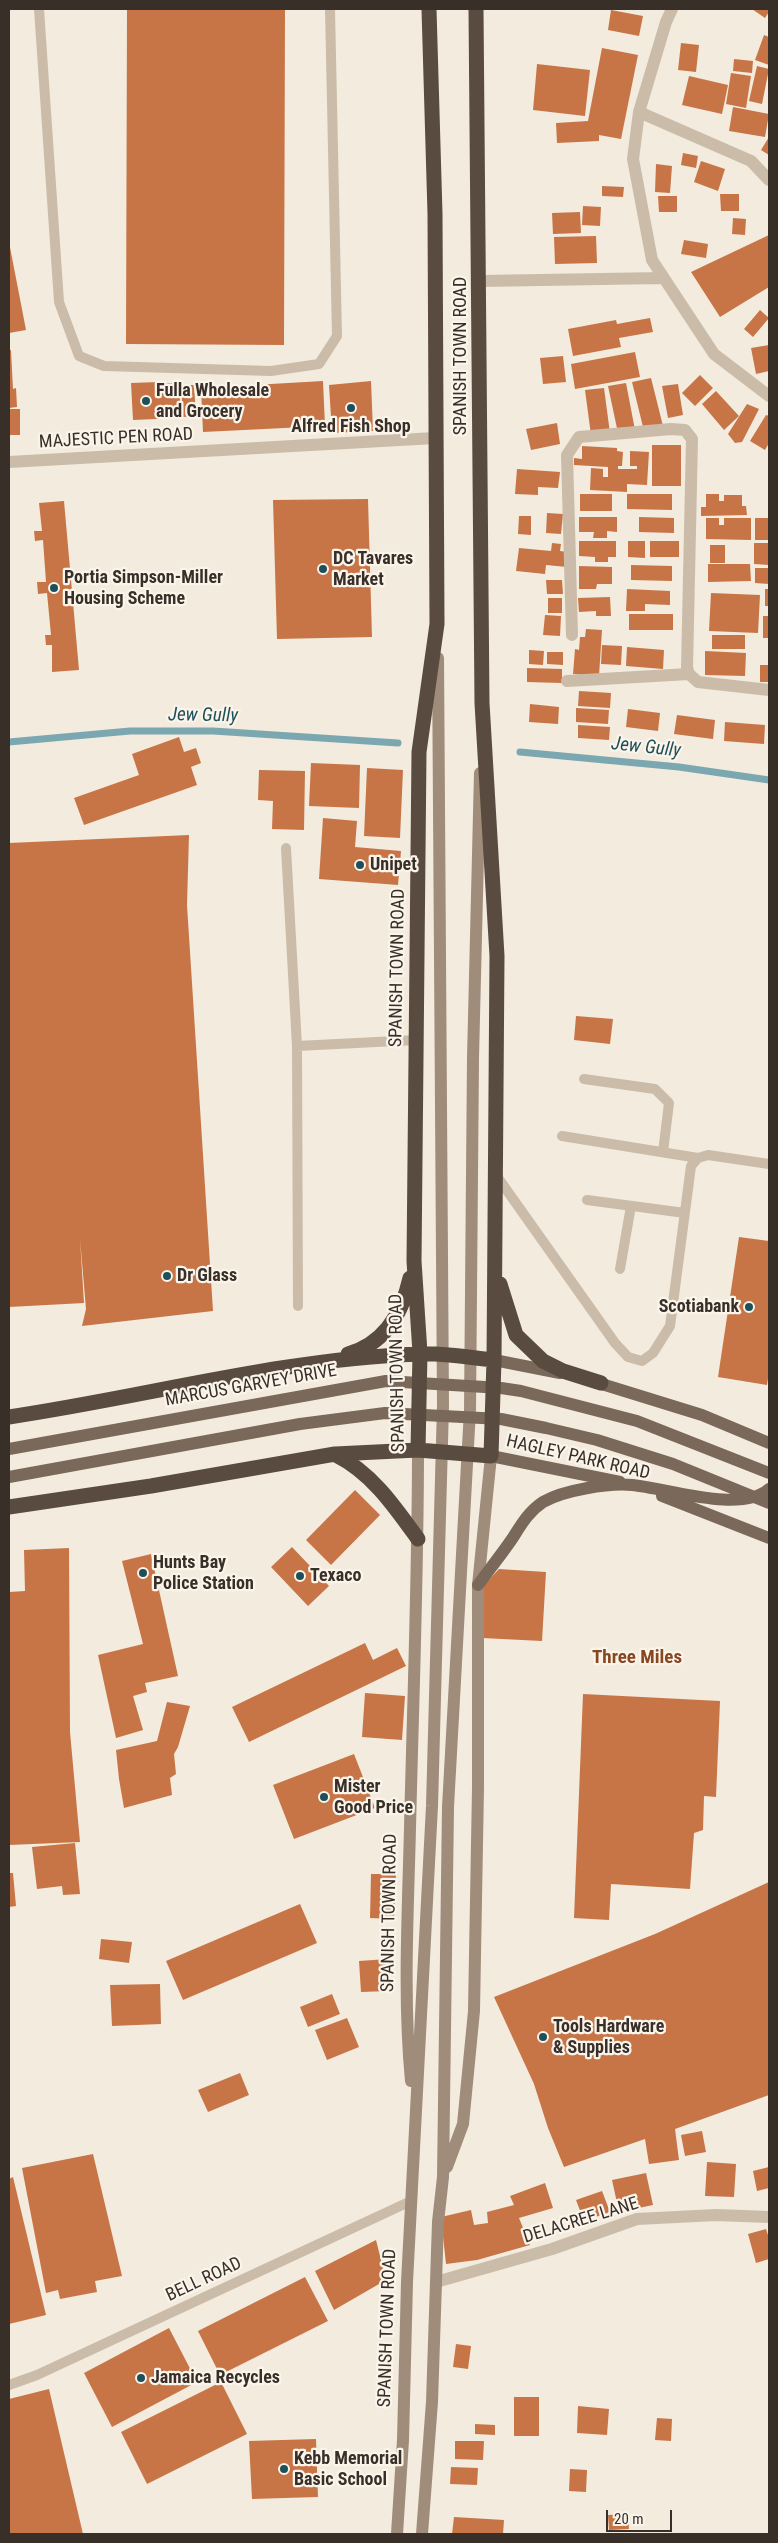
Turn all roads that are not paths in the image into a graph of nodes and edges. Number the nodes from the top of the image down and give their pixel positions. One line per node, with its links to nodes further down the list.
1 (39, 9): 2 (lane)
2 (330, 9)
3 (429, 9): 11 (highway, SPANISH TOWN ROAD)
4 (476, 9): 9 (highway, SPANISH TOWN ROAD)
5 (672, 9): 6 (street)
6 (639, 112): 7 (street); 8 (street)
7 (769, 180)
8 (662, 278): 9 (street); 10 (street)
9 (480, 281): 18 (highway, SPANISH TOWN ROAD)
10 (769, 396)
11 (435, 438): 12 (street, MAJESTIC PEN ROAD); 13 (highway, SPANISH TOWN ROAD)
12 (9, 462)
13 (437, 624): 20 (highway, SPANISH TOWN ROAD); 54 (main road, SPANISH TOWN ROAD)
14 (572, 635): 15 (street)
15 (689, 674): 16 (street); 17 (street)
16 (567, 681)
17 (769, 690)
18 (482, 703): 27 (highway, SPANISH TOWN ROAD); 55 (main road, SPANISH TOWN ROAD)
19 (286, 848): 21 (lane)
20 (416, 1040): 21 (lane); 32 (highway, SPANISH TOWN ROAD)
21 (297, 1046): 34 (lane)
22 (584, 1079): 24 (lane)
23 (562, 1136): 24 (lane)
24 (663, 1152): 25 (lane)
25 (698, 1158): 26 (lane); 30 (lane)
26 (769, 1164)
27 (495, 1174): 30 (lane); 31 (highway, SPANISH TOWN ROAD)
28 (587, 1200): 29 (lane)
29 (631, 1206): 30 (lane); 33 (lane)
30 (685, 1213)
31 (495, 1230): 36 (highway, SPANISH TOWN ROAD); 38 (highway)
32 (414, 1261): 35 (highway, SPANISH TOWN ROAD); 37 (highway)
33 (620, 1269)
34 (298, 1306)
35 (420, 1353): 36 (highway, MARCUS GARVEY DRIVE); 37 (highway, MARCUS GARVEY DRIVE); 42 (highway, SPANISH TOWN ROAD)
36 (494, 1360): 38 (main road); 44 (highway, SPANISH TOWN ROAD)
37 (315, 1364): 39 (highway, MARCUS GARVEY DRIVE)
38 (601, 1383): 40 (main road)
39 (9, 1416)
40 (769, 1443)
41 (11, 1449): 45 (main road, MARCUS GARVEY DRIVE)
42 (418, 1450): 43 (highway); 44 (highway); 52 (main road, SPANISH TOWN ROAD)
43 (334, 1454): 50 (highway); 52 (highway)
44 (490, 1456): 47 (main road, HAGLEY PARK ROAD); 53 (main road, SPANISH TOWN ROAD)
45 (769, 1473)
46 (9, 1477): 49 (main road, HAGLEY PARK ROAD)
47 (631, 1485): 48 (main road); 51 (main road, HAGLEY PARK ROAD); 53 (main road)
48 (769, 1489)
49 (769, 1503)
50 (9, 1507)
51 (769, 1538)
52 (418, 1539): 54 (main road, SPANISH TOWN ROAD)
53 (478, 1585): 55 (main road, SPANISH TOWN ROAD)
54 (415, 2123): 56 (main road, SPANISH TOWN ROAD)
55 (443, 2177): 58 (main road, SPANISH TOWN ROAD)
56 (412, 2201): 59 (lane, BELL ROAD); 60 (main road, SPANISH TOWN ROAD)
57 (769, 2216): 58 (street, DELACREE LANE)
58 (436, 2282): 61 (main road, SPANISH TOWN ROAD)
59 (9, 2385)
60 (397, 2534)
61 (422, 2534)

